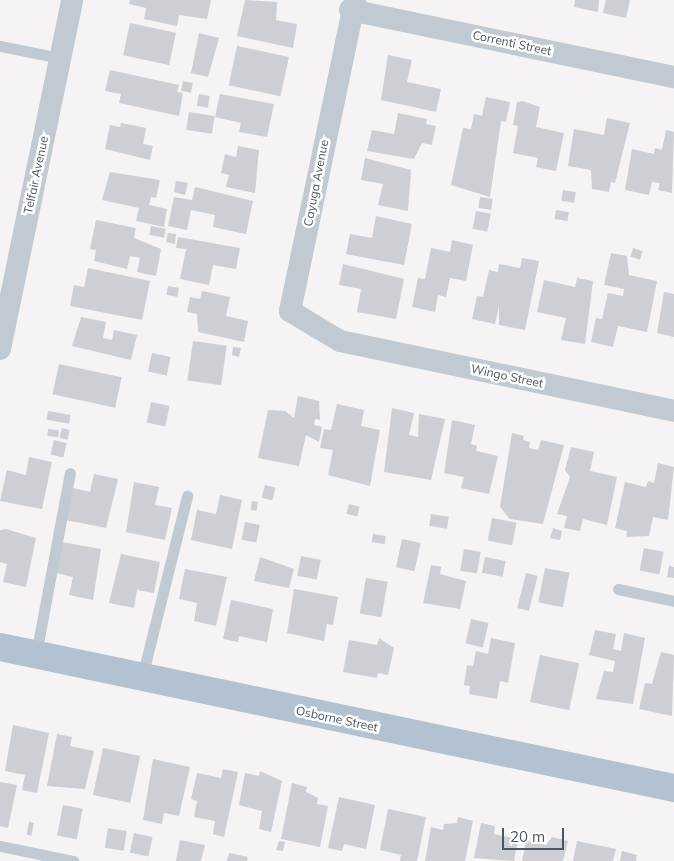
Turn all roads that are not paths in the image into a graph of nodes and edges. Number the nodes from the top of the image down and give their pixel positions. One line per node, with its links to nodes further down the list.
1 (72, 0): 4 (street, Telfair Avenue)
2 (353, 5): 5 (street, Correnti Street); 6 (street, Cayuga Avenue)
3 (0, 46): 4 (lane)
4 (60, 58): 7 (street, Telfair Avenue)
5 (674, 77)
6 (340, 341): 8 (street, Wingo Street)
7 (0, 349)
8 (674, 410)
9 (70, 473): 14 (lane)
10 (187, 496): 15 (lane)
11 (618, 590): 12 (lane)
12 (674, 601)
13 (0, 647): 14 (main road, Osborne Street)
14 (36, 654): 15 (main road, Osborne Street)
15 (141, 679): 16 (main road, Osborne Street)
16 (674, 788)
17 (0, 846): 18 (lane)
18 (73, 861)

